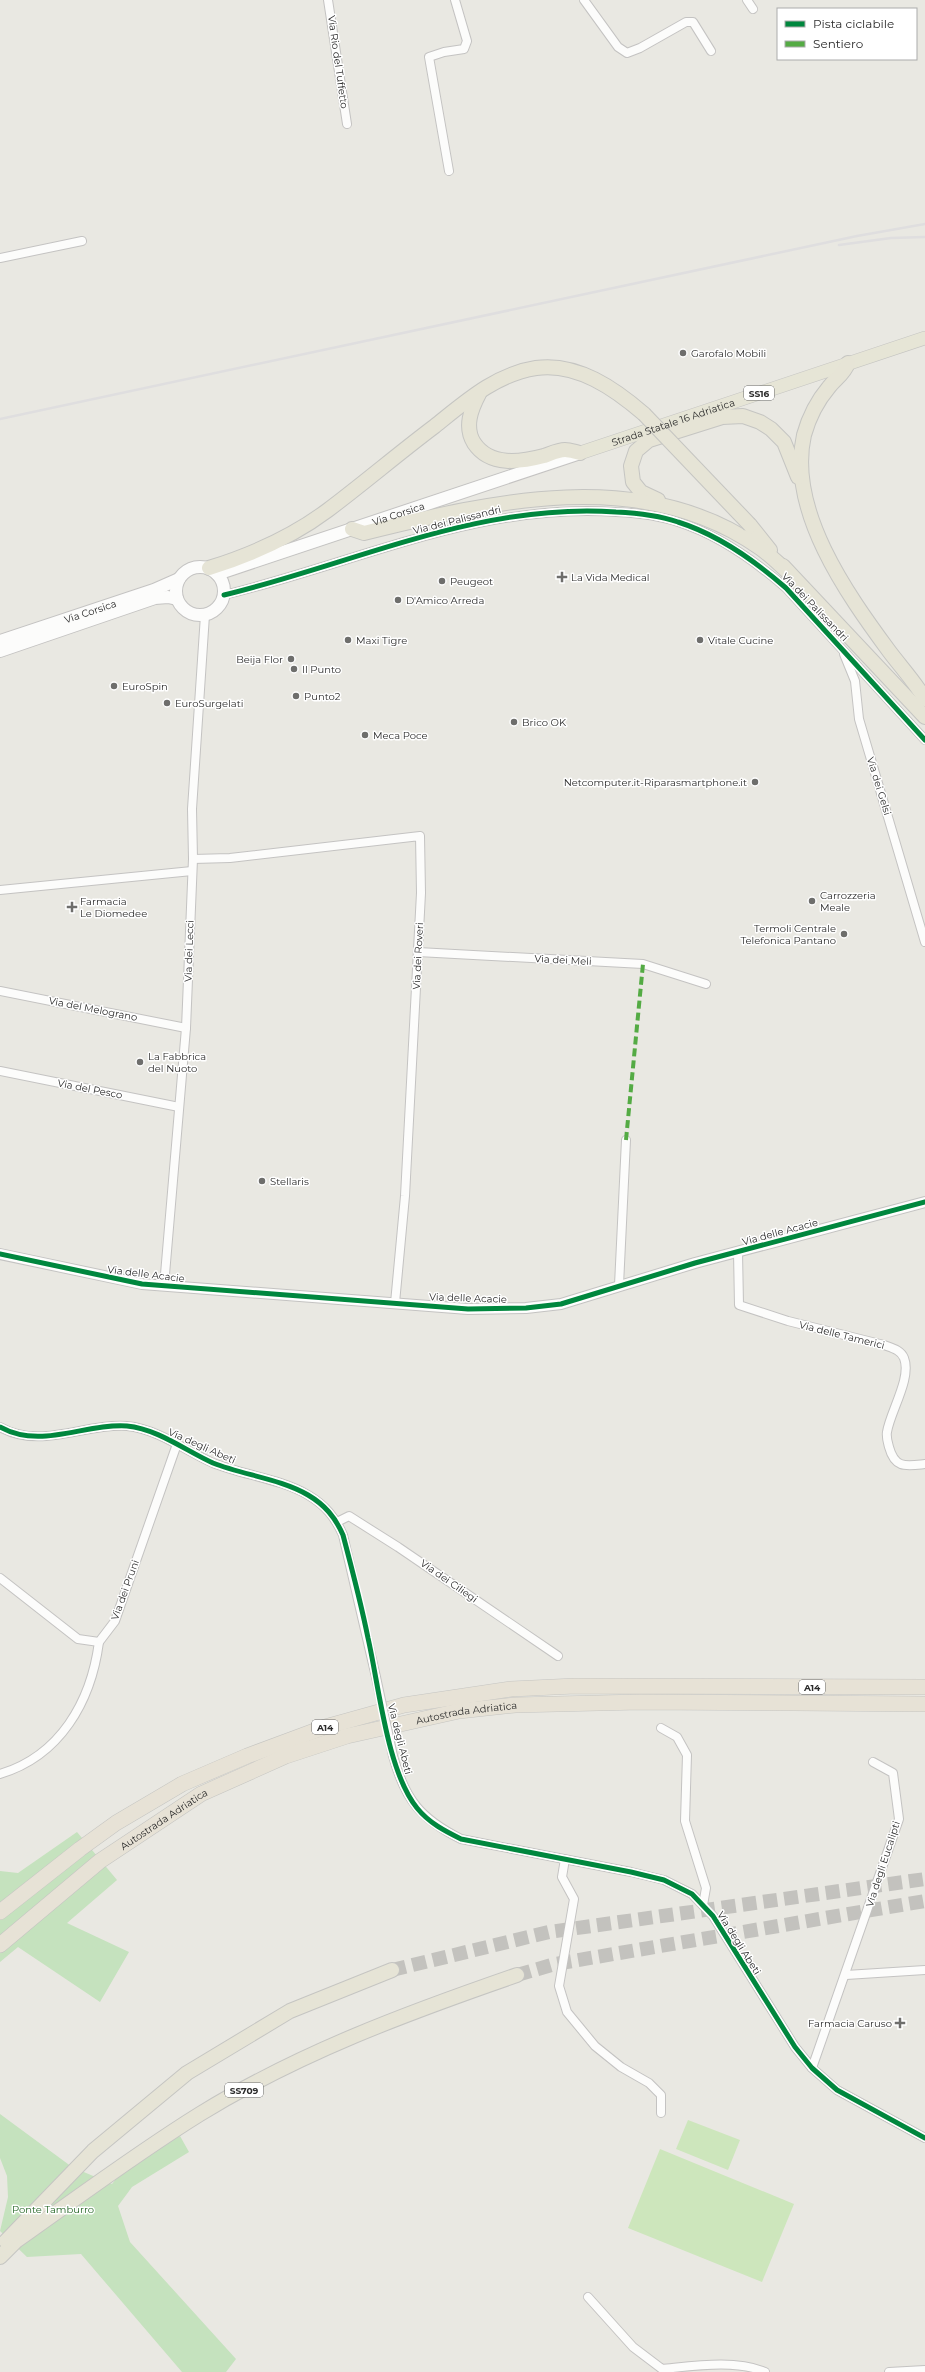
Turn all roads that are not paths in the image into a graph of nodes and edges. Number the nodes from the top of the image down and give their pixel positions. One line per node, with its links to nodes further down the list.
1 (328, 0): 7 (street, Via Rio del Tuffetto)
2 (455, 0): 8 (street)
3 (584, 0): 6 (street)
4 (747, 0): 5 (street)
5 (753, 9)
6 (711, 51)
7 (347, 124)
8 (449, 171)
9 (82, 241): 10 (street)
10 (0, 258)
11 (925, 338): 12 (main road, Strada Statale 16 Adriatica / SS16)
12 (848, 363): 14 (main road, Strada Statale 16 Adriatica / SS16); 15 (highway)
13 (480, 392): 14 (highway); 17 (highway, bridge); 19 (highway)
14 (580, 453): 18 (main road, Via Corsica / SS16)
15 (803, 483): 16 (highway); 28 (highway)
16 (671, 507): 18 (highway); 20 (highway)
17 (750, 525): 20 (highway); 28 (highway)
18 (352, 529): 19 (main road, Via Corsica / SS16)
19 (213, 571): 21 (main road, Via Corsica / SS16); 22 (main road)
20 (788, 572): 29 (highway)
21 (179, 579): 23 (main road); 26 (main road, Via Corsica / SS16)
22 (224, 595): 24 (main road); 25 (street, Via dei Palissandri)
23 (177, 599): 24 (main road); 27 (main road, Via Corsica)
24 (205, 615): 31 (street, Via dei Lecci)
25 (829, 634): 30 (street, Via dei Palissandri); 34 (street, Via dei Gelsi)
26 (0, 641)
27 (0, 651)
28 (925, 700)
29 (925, 717)
30 (925, 740)
31 (193, 859): 32 (street, Via dei Lecci); 35 (street, Via dei Roveri)
32 (192, 871): 33 (street); 38 (street, Via dei Lecci)
33 (0, 890)
34 (925, 942)
35 (418, 952): 36 (street, Via dei Meli); 47 (street, Via dei Roveri)
36 (706, 984)
37 (0, 991): 38 (street, Via del Melograno)
38 (186, 1028): 40 (street, Via dei Lecci)
39 (0, 1071): 40 (street, Via del Pesco)
40 (179, 1107): 45 (street, Via dei Lecci)
41 (626, 1140): 46 (street)
42 (925, 1202): 43 (street, Via delle Acacie)
43 (738, 1252): 46 (street, Via delle Acacie); 50 (street, Via delle Tamerici)
44 (0, 1254): 45 (street, Via delle Acacie)
45 (164, 1286): 47 (street, Via delle Acacie)
46 (619, 1286): 47 (street, Via delle Acacie)
47 (395, 1304)
48 (0, 1427): 49 (street, Via degli Abeti)
49 (177, 1444): 51 (street, Via degli Abeti); 53 (street, Via dei Pruni)
50 (925, 1464)
51 (337, 1522): 54 (street, Via dei Ciliegi); 62 (street, Via degli Abeti, bridge)
52 (0, 1578): 53 (street)
53 (99, 1642): 61 (street)
54 (558, 1656)
55 (925, 1678): 56 (highway)
56 (698, 1686): 57 (highway, Autostrada Adriatica / A14); 64 (highway, Autostrada Adriatica / A14)
57 (925, 1687)
58 (925, 1704): 65 (highway, Autostrada Adriatica / A14)
59 (661, 1728): 63 (street)
60 (873, 1762): 69 (street, Via degli Eucalipti)
61 (0, 1774)
62 (565, 1859): 63 (street, Via degli Abeti); 71 (street)
63 (703, 1904): 70 (street, Via degli Abeti)
64 (0, 1912)
65 (0, 1944)
66 (392, 1970): 73 (highway)
67 (925, 1970): 69 (street)
68 (517, 1975): 74 (highway, SS709)
69 (846, 1975): 70 (street, Via degli Eucalipti)
70 (812, 2068): 72 (street, Via degli Abeti)
71 (661, 2113)
72 (925, 2138)
73 (0, 2247)
74 (0, 2257)
75 (588, 2297): 77 (street)
76 (925, 2370): 78 (street)
77 (764, 2372)
78 (889, 2372)

